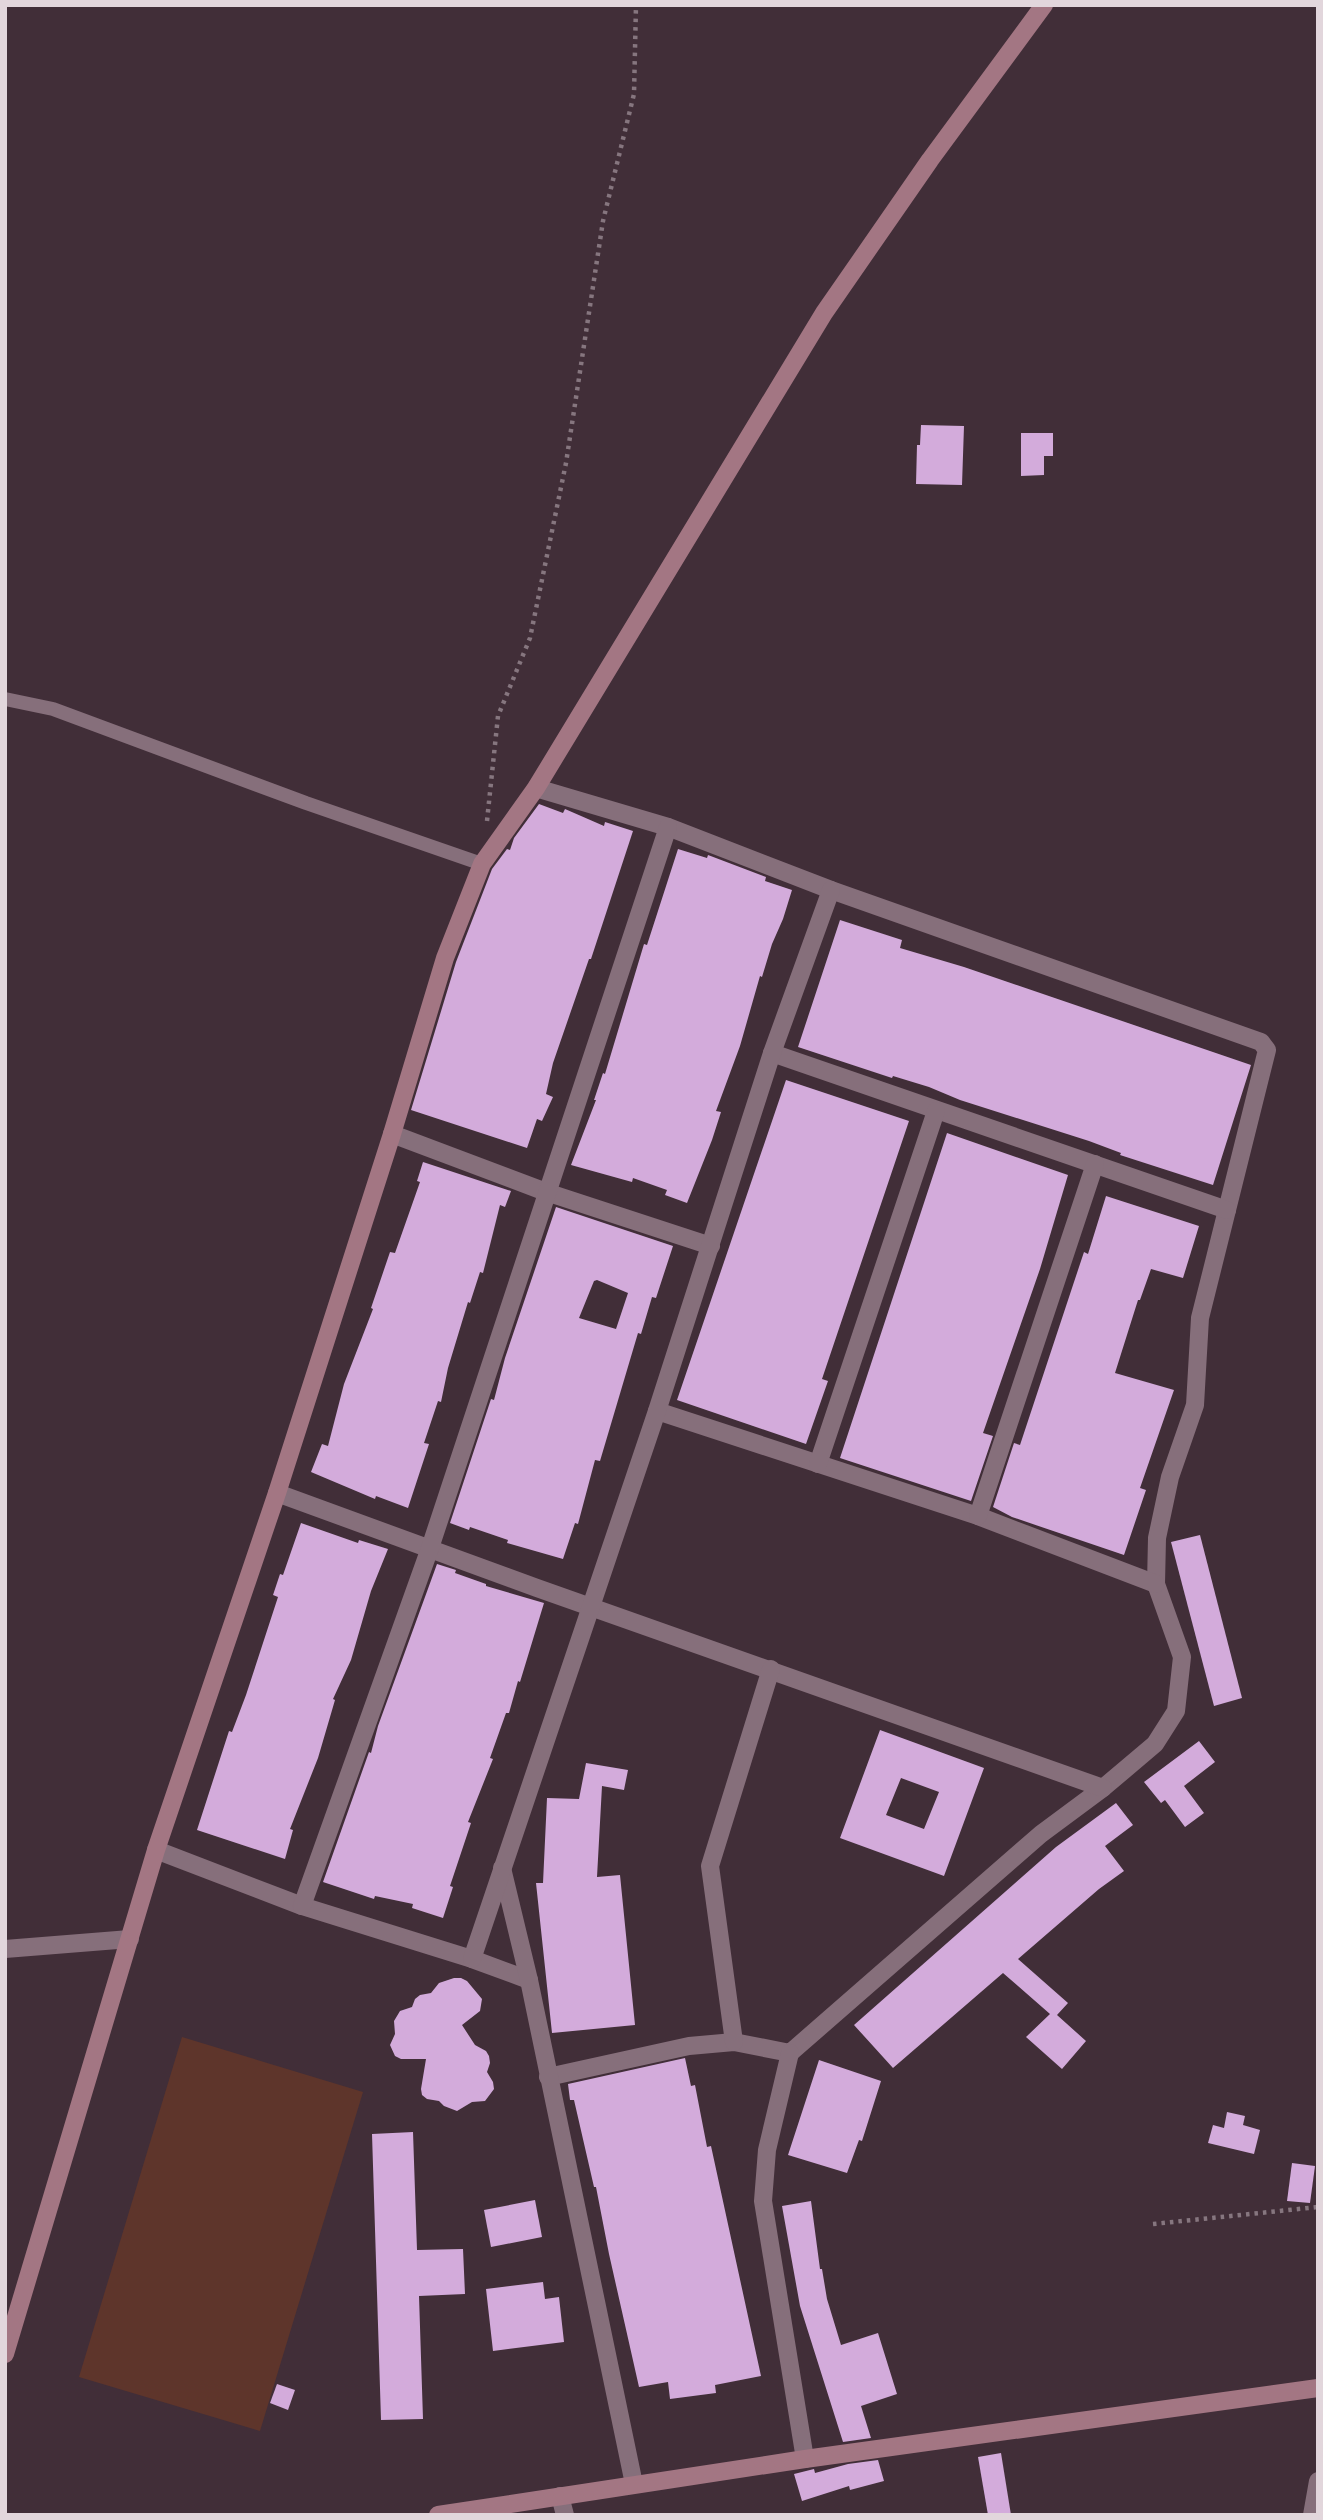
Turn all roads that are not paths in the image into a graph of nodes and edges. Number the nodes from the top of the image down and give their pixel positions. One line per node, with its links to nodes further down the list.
1 (1044, 5): 3 (street)
2 (5, 699): 5 (lane)
3 (536, 788): 4 (street); 5 (street)
4 (668, 827): 6 (street); 11 (street)
5 (482, 864): 9 (street)
6 (831, 890): 7 (street); 12 (street)
7 (772, 1053): 8 (street); 13 (street)
8 (936, 1111): 10 (street); 15 (street)
9 (392, 1134): 11 (street); 16 (street)
10 (1095, 1164): 12 (street); 17 (street)
11 (546, 1192): 13 (street); 18 (street)
12 (1227, 1210): 19 (street)
13 (711, 1245): 14 (street)
14 (657, 1411): 15 (street); 20 (street)
15 (818, 1464): 17 (street)
16 (277, 1493): 18 (street); 23 (street)
17 (978, 1516): 19 (street)
18 (430, 1548): 20 (street); 25 (street)
19 (1156, 1584): 22 (street)
20 (591, 1606): 21 (street); 24 (street)
21 (771, 1668): 22 (street); 30 (street)
22 (1103, 1788): 31 (street)
23 (156, 1850): 25 (street); 26 (street)
24 (502, 1868): 28 (street); 29 (street)
25 (302, 1906): 28 (street)
26 (130, 1939): 27 (street); 33 (street)
27 (5, 1949)
28 (471, 1959): 29 (street)
29 (528, 1980): 32 (street)
30 (734, 2042): 31 (street); 32 (street)
31 (790, 2053): 35 (street)
32 (548, 2077): 37 (street)
33 (5, 2354)
34 (1318, 2388): 35 (street)
35 (805, 2459): 37 (street)
36 (1318, 2481): 41 (street)
37 (634, 2484): 38 (street)
38 (560, 2496): 39 (street); 40 (street)
39 (438, 2515)
40 (565, 2515)
41 (1312, 2515)

